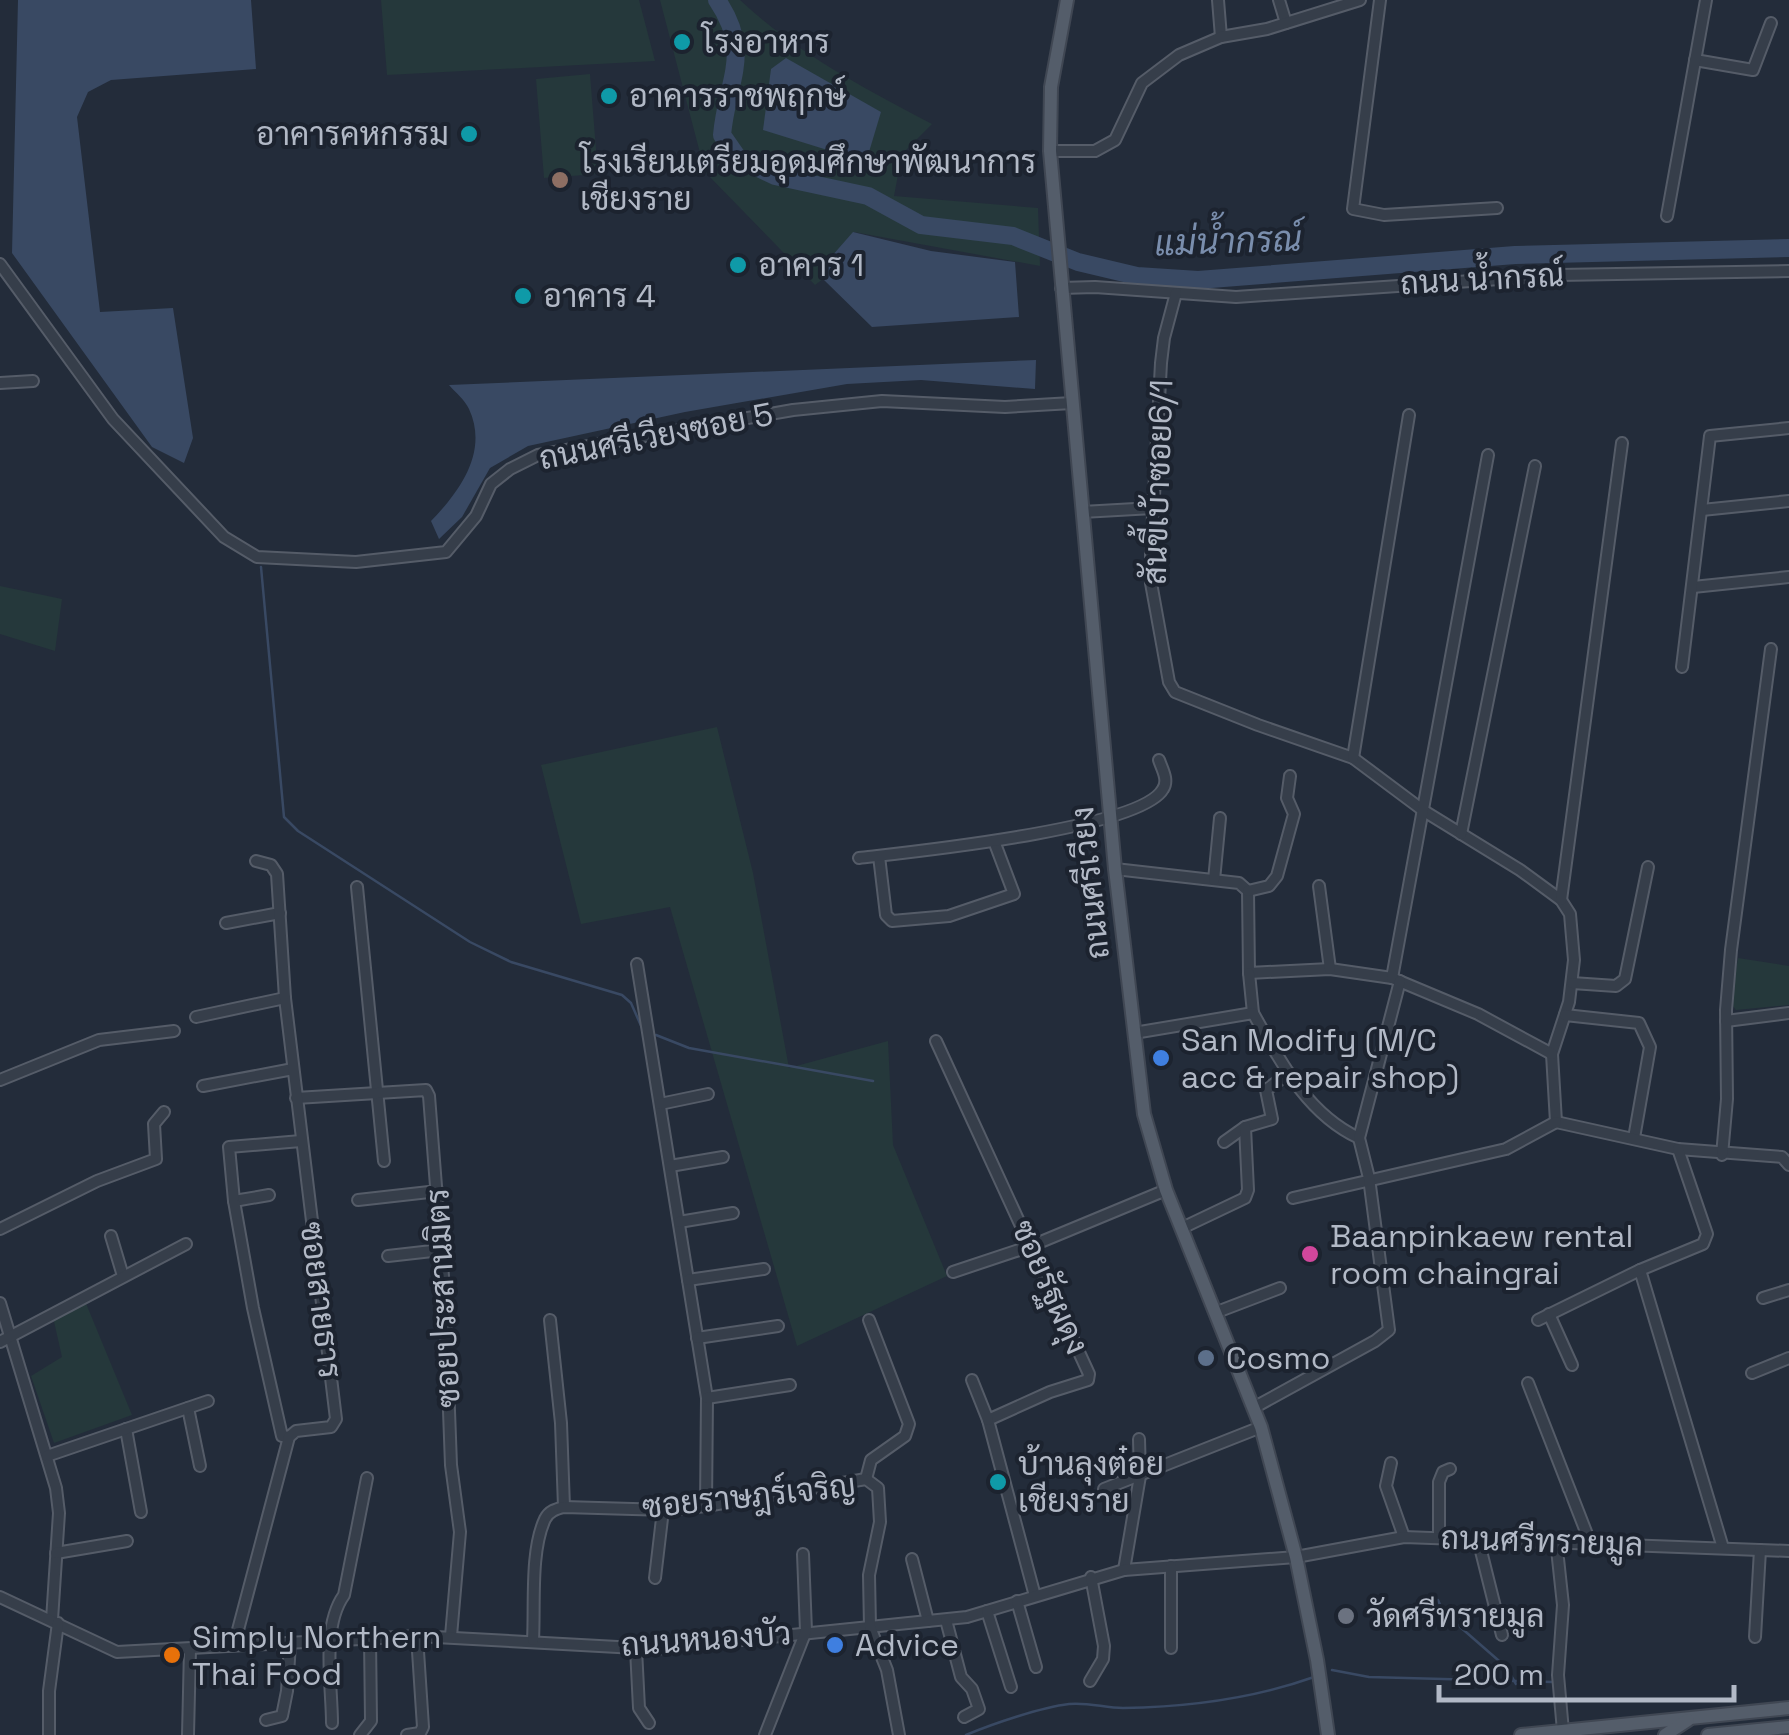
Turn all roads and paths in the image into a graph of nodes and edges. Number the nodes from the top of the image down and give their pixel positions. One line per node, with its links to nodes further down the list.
1 (1067, 0): 11 (main road, ถนนศรีเวียง)
2 (1218, 0): 9 (street)
3 (1279, 0): 7 (street)
4 (1360, 0): 7 (street)
5 (1380, 0): 12 (street)
6 (1706, 0): 10 (street)
7 (1286, 23): 9 (street)
8 (1771, 23): 10 (street)
9 (1221, 38): 11 (street)
10 (1695, 60): 13 (street)
11 (1050, 151): 16 (main road, ถนนศรีเวียง)
12 (1497, 208)
13 (1667, 216)
14 (0, 264): 20 (street, ถนนศรีเวียงซอย 5)
15 (1789, 271): 17 (street, ถนน น้ำกรณ์)
16 (1061, 288): 17 (street, ถนน น้ำกรณ์); 20 (main road, ถนนศรีเวียง)
17 (1176, 293): 27 (street, สันขี้เบ้าซอย6/1)
18 (33, 381): 19 (street)
19 (0, 383)
20 (1072, 403): 29 (main road, ถนนศรีเวียง)
21 (1409, 416): 34 (street)
22 (1789, 428): 28 (street)
23 (1622, 442): 51 (street)
24 (1488, 454): 37 (street)
25 (1535, 466): 40 (street)
26 (1789, 501): 28 (street)
27 (1154, 508): 29 (street); 34 (street, สันขี้เบ้าซอย6/1)
28 (1702, 510): 31 (street)
29 (1082, 512): 38 (main road, ถนนศรีเวียง)
30 (1789, 577): 31 (street)
31 (1693, 587): 33 (street)
32 (1771, 649): 64 (street)
33 (1682, 667)
34 (1353, 758): 37 (street, สันขี้เบ้าซอย6/1)
35 (1159, 760): 38 (street)
36 (1290, 776): 50 (street)
37 (1424, 811): 40 (street, สันขี้เบ้าซอย6/1); 57 (street)
38 (1110, 817): 41 (street); 46 (main road, ถนนศรีเวียง)
39 (1220, 818): 47 (street)
40 (1462, 834): 51 (street, สันขี้เบ้าซอย6/1)
41 (994, 841): 42 (street); 42 (street)
42 (879, 856): 43 (street)
43 (859, 858)
44 (256, 861): 52 (street, ซอยสายธาร)
45 (1648, 867): 58 (street)
46 (1115, 869): 47 (street); 66 (main road, ถนนศรีเวียง)
47 (1214, 880): 50 (street)
48 (1319, 886): 55 (street)
49 (357, 887): 73 (street)
50 (1248, 892): 56 (street)
51 (1561, 900): 58 (street)
52 (280, 914): 53 (street); 59 (street, ซอยสายธาร)
53 (226, 924)
54 (637, 964): 76 (street)
55 (1330, 969): 56 (street); 57 (street)
56 (1249, 973): 60 (street)
57 (1396, 979): 68 (street); 80 (street)
58 (1572, 983): 62 (street)
59 (286, 998): 63 (street); 69 (street, ซอยสายธาร)
60 (1253, 1013): 66 (street); 70 (street)
61 (1789, 1013): 64 (street)
62 (1565, 1014): 68 (street); 81 (street)
63 (196, 1017)
64 (1726, 1022): 85 (street)
65 (174, 1031): 71 (street)
66 (1134, 1034): 91 (main road, ถนนศรีเวียง)
67 (936, 1042): 103 (street, ซอยรัฐผดุง)
68 (1552, 1054): 78 (street)
69 (293, 1069): 72 (street); 75 (street, ซอยสายธาร)
70 (1290, 1073): 79 (street); 80 (street)
71 (0, 1080)
72 (203, 1086)
73 (377, 1093): 75 (street, ซอยประสานมิตร); 87 (street); 92 (street, ซอยประสานมิตร)
74 (708, 1094): 76 (street)
75 (296, 1098): 82 (street, ซอยสายธาร)
76 (660, 1104): 89 (street)
77 (164, 1112): 100 (street)
78 (1556, 1122): 81 (street); 90 (street)
79 (1245, 1127): 83 (street); 99 (street)
80 (1358, 1138): 90 (street)
81 (1634, 1138): 84 (street)
82 (302, 1141): 96 (street); 134 (street, ซอยสายธาร)
83 (1224, 1142)
84 (1678, 1149): 85 (street); 107 (street)
85 (1722, 1155): 88 (street)
86 (723, 1157): 89 (street)
87 (384, 1162)
88 (1789, 1165)
89 (670, 1166): 98 (street)
90 (1369, 1178): 94 (street); 129 (street)
91 (1166, 1190): 99 (main road, ถนนศรีเวียง); 103 (street)
92 (438, 1192): 95 (street); 104 (street, ซอยประสานมิตร)
93 (270, 1195): 96 (street)
94 (1293, 1198)
95 (358, 1200)
96 (234, 1201): 134 (street)
97 (733, 1213): 98 (street)
98 (679, 1222): 110 (street)
99 (1182, 1228): 115 (main road, ถนนศรีเวียง)
100 (0, 1229)
101 (112, 1236): 109 (street)
102 (186, 1244): 109 (street)
103 (1031, 1246): 108 (street); 131 (street, ซอยรัฐผดุง)
104 (441, 1250): 105 (street); 176 (street, ซอยประสานมิตร)
105 (388, 1256)
106 (764, 1269): 110 (street)
107 (1640, 1270): 122 (street); 154 (street)
108 (952, 1272)
109 (124, 1276): 119 (street)
110 (688, 1280): 120 (street)
111 (1280, 1288): 115 (street)
112 (1789, 1290): 113 (street)
113 (1763, 1298)
114 (0, 1303): 119 (street)
115 (1217, 1312): 129 (main road, ถนนศรีเวียง)
116 (550, 1320): 145 (street)
117 (869, 1320): 142 (street)
118 (778, 1326): 120 (street)
119 (4, 1338): 136 (street)
120 (697, 1338): 127 (street)
121 (1789, 1358): 123 (street)
122 (1572, 1365)
123 (1752, 1373)
124 (972, 1380): 131 (street)
125 (1528, 1383): 153 (street)
126 (790, 1384): 127 (street)
127 (707, 1398): 144 (street)
128 (208, 1401): 130 (street)
129 (1254, 1406): 132 (main road, ถนนศรีเวียง)
130 (188, 1408): 133 (street); 138 (street)
131 (988, 1420): 165 (street)
132 (1261, 1427): 140 (street); 159 (main road, ถนนศรีเวียง)
133 (126, 1429): 136 (street); 147 (street)
134 (289, 1437): 182 (street)
135 (1139, 1440): 140 (street)
136 (47, 1456): 157 (street)
137 (1391, 1464): 148 (street)
138 (200, 1466)
139 (1450, 1469): 149 (street)
140 (1140, 1476): 143 (street); 162 (street)
141 (367, 1478): 179 (street)
142 (866, 1480): 144 (street, ซอยราษฎร์เจริญ); 172 (street, ซอยราษฎร์เจริญ)
143 (1104, 1489)
144 (706, 1506): 146 (street, ซอยราษฎร์เจริญ)
145 (564, 1507): 146 (street, ซอยราษฎร์เจริญ); 180 (street)
146 (662, 1510): 164 (street)
147 (141, 1512)
148 (1404, 1538): 149 (street, ถนนศรีทรายมูล); 159 (street, ถนนศรีทรายมูล)
149 (1440, 1538): 150 (street, ถนนศรีทรายมูล)
150 (1478, 1539): 152 (street, ถนนศรีทรายมูล); 174 (street)
151 (127, 1540): 157 (street)
152 (1556, 1540): 153 (street, ถนนศรีทรายมูล); 196 (street)
153 (1590, 1542): 154 (street, ถนนศรีทรายมูล)
154 (1723, 1548): 155 (street, ถนนศรีทรายมูล)
155 (1760, 1550): 156 (street, ถนนศรีทรายมูล); 177 (street)
156 (1789, 1551)
157 (56, 1553): 170 (street)
158 (803, 1554): 173 (street)
159 (1296, 1558): 161 (street, ถนนหนองบัว); 203 (main road, ถนนศรีเวียง)
160 (912, 1559): 171 (street)
161 (1171, 1566): 162 (street, ถนนหนองบัว); 183 (street)
162 (1124, 1570): 163 (street, ถนนหนองบัว)
163 (1092, 1577): 165 (street, ถนนหนองบัว); 187 (street)
164 (655, 1578)
165 (1035, 1596): 167 (street, ถนนหนองบัว)
166 (0, 1597): 170 (street, ถนนหนองบัว)
167 (1018, 1602): 168 (street, ถนนหนองบัว); 186 (street)
168 (987, 1612): 169 (street, ถนนหนองบัว); 188 (street)
169 (946, 1620): 171 (street, ถนนหนองบัว); 190 (street)
170 (55, 1621): 184 (street, ถนนหนองบัว); 197 (street)
171 (928, 1621): 172 (street, ถนนหนองบัว)
172 (870, 1627): 173 (street, ถนนหนองบัว); 202 (street)
173 (806, 1631): 185 (street, ถนนหนองบัว); 201 (street)
174 (1502, 1635)
175 (417, 1636): 176 (street, ถนนหนองบัว); 178 (street, ถนนหนองบัว); 200 (street)
176 (451, 1636): 180 (street, ถนนหนองบัว)
177 (1755, 1637)
178 (370, 1638): 179 (street, ถนนหนองบัว); 199 (street)
179 (332, 1639): 181 (street, ถนนหนองบัว); 193 (street)
180 (533, 1640): 185 (street, ถนนหนองบัว)
181 (290, 1642): 182 (street, ถนนหนองบัว); 192 (street)
182 (234, 1645): 184 (street, ถนนหนองบัว)
183 (1171, 1648)
184 (190, 1649): 198 (street)
185 (636, 1649): 194 (street)
186 (1036, 1667)
187 (1090, 1681)
188 (1011, 1687)
189 (1789, 1708): 191 (main road)
190 (964, 1717)
191 (1692, 1718): 196 (main road); 205 (main road)
192 (266, 1720)
193 (332, 1723)
194 (649, 1723)
195 (1789, 1726): 206 (main road)
196 (1563, 1731): 204 (main road)
197 (49, 1735)
198 (188, 1735)
199 (360, 1735)
200 (407, 1735)
201 (765, 1735)
202 (899, 1735)
203 (1328, 1735)
204 (1522, 1735)
205 (1665, 1735)
206 (1708, 1735)

